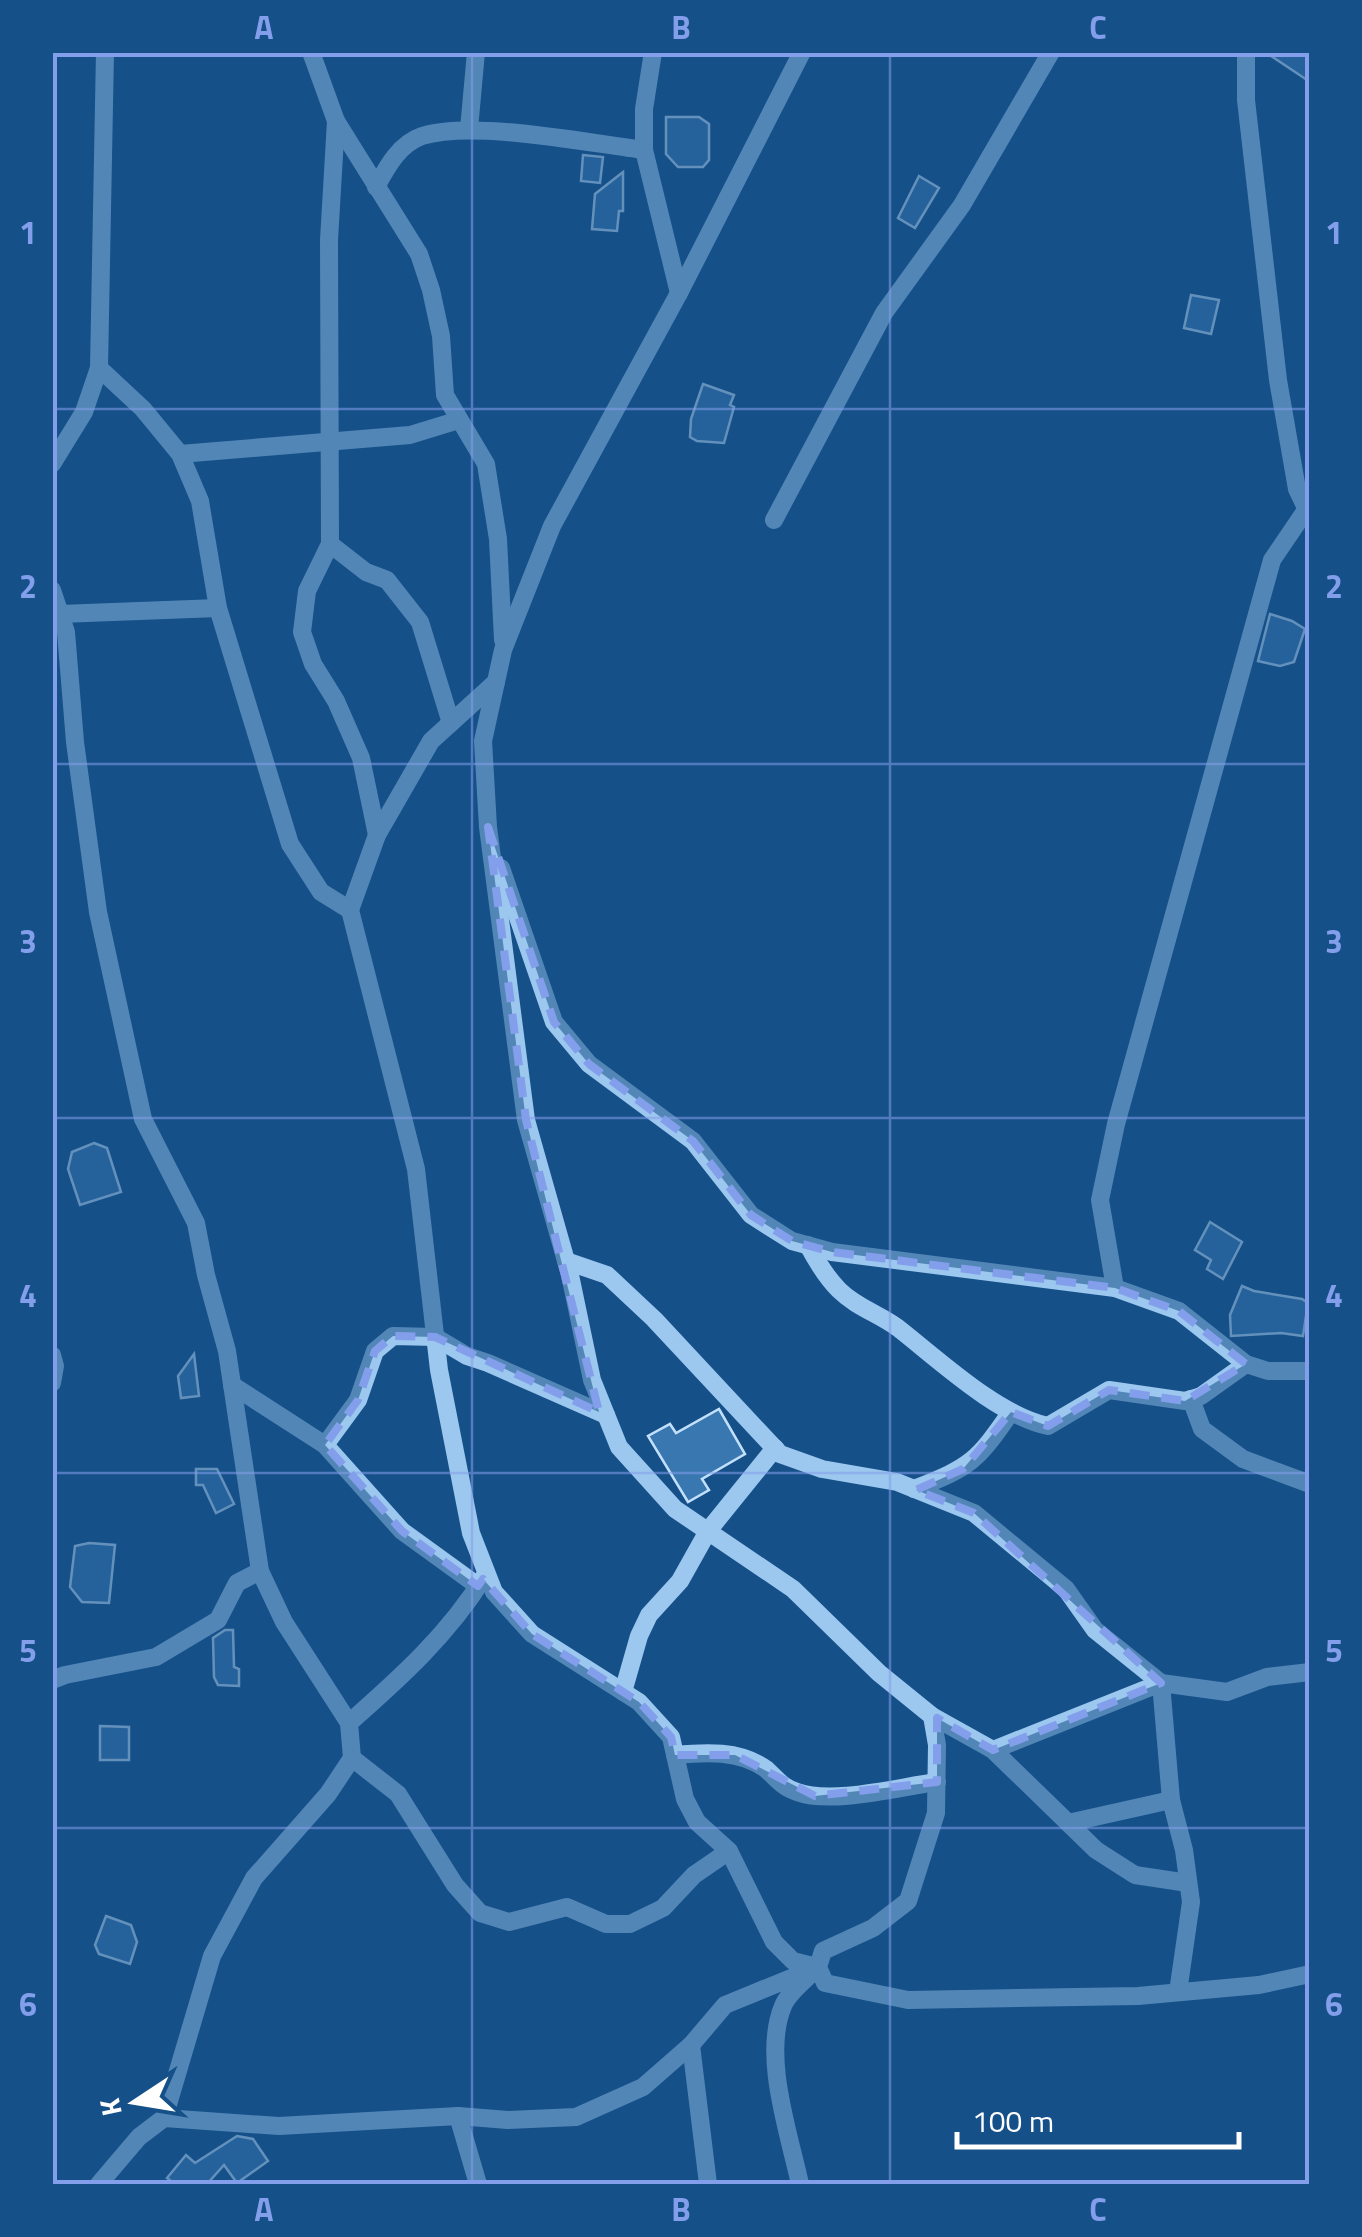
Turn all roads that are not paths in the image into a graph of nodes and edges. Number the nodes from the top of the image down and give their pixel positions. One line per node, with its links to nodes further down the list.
1 (105, 52): 13 (street)
2 (311, 52): 8 (street)
3 (476, 52): 9 (street)
4 (653, 52): 10 (street)
5 (802, 52): 12 (street)
6 (1051, 52): 20 (street)
7 (1246, 52): 16 (street)
8 (336, 122): 11 (street); 15 (street)
9 (469, 129): 10 (street); 11 (street)
10 (644, 150): 12 (street)
11 (376, 186): 14 (street)
12 (678, 293): 25 (street)
13 (99, 368): 17 (street); 18 (street)
14 (459, 420): 15 (street); 25 (street)
15 (331, 439): 17 (street); 21 (street)
16 (1301, 452): 19 (street)
17 (180, 454): 23 (street)
18 (52, 464)
19 (1308, 513): 33 (street)
20 (774, 520)
21 (330, 544): 27 (street); 29 (street)
22 (52, 590): 24 (street)
23 (218, 608): 24 (street); 30 (street)
24 (60, 614): 39 (street)
25 (503, 650): 26 (street)
26 (496, 682): 27 (street); 28 (street)
27 (451, 723): 29 (street)
28 (488, 828): 31 (street); 32 (street)
29 (377, 835): 30 (street)
30 (350, 910): 34 (street)
31 (808, 1245): 33 (street); 41 (street)
32 (566, 1260): 42 (street); 44 (street)
33 (1116, 1288): 36 (street)
34 (435, 1337): 42 (street); 43 (street); 49 (street)
35 (52, 1355): 38 (street)
36 (1246, 1364): 37 (street); 40 (street)
37 (1310, 1371)
38 (52, 1384)
39 (232, 1384): 43 (street); 48 (street)
40 (1191, 1399): 41 (street); 45 (street)
41 (1011, 1412): 46 (street)
42 (606, 1415): 47 (street)
43 (325, 1444): 49 (street)
44 (774, 1448): 46 (street); 47 (street)
45 (1310, 1484)
46 (914, 1489): 52 (street)
47 (708, 1531): 53 (street); 54 (street)
48 (260, 1571): 51 (street); 55 (street)
49 (483, 1579): 53 (street); 55 (street)
50 (1310, 1672): 52 (street)
51 (52, 1680)
52 (1161, 1682): 56 (street); 60 (street)
53 (623, 1692): 57 (street)
54 (932, 1716): 56 (street); 59 (street)
55 (349, 1723): 58 (street)
56 (993, 1750): 61 (street)
57 (675, 1754): 59 (street); 62 (street)
58 (352, 1758): 62 (street); 69 (street)
59 (937, 1782): 64 (street)
60 (1172, 1800): 61 (street); 63 (street)
61 (1068, 1823): 63 (street)
62 (729, 1851): 64 (street)
63 (1188, 1883): 66 (street)
64 (818, 1967): 66 (street); 67 (street); 73 (street)
65 (1310, 1974): 66 (street)
66 (1178, 1992)
67 (691, 2045): 68 (street); 72 (street)
68 (458, 2116): 69 (street); 71 (street)
69 (164, 2118): 70 (street)
70 (99, 2184)
71 (478, 2184)
72 (708, 2184)
73 (800, 2184)

